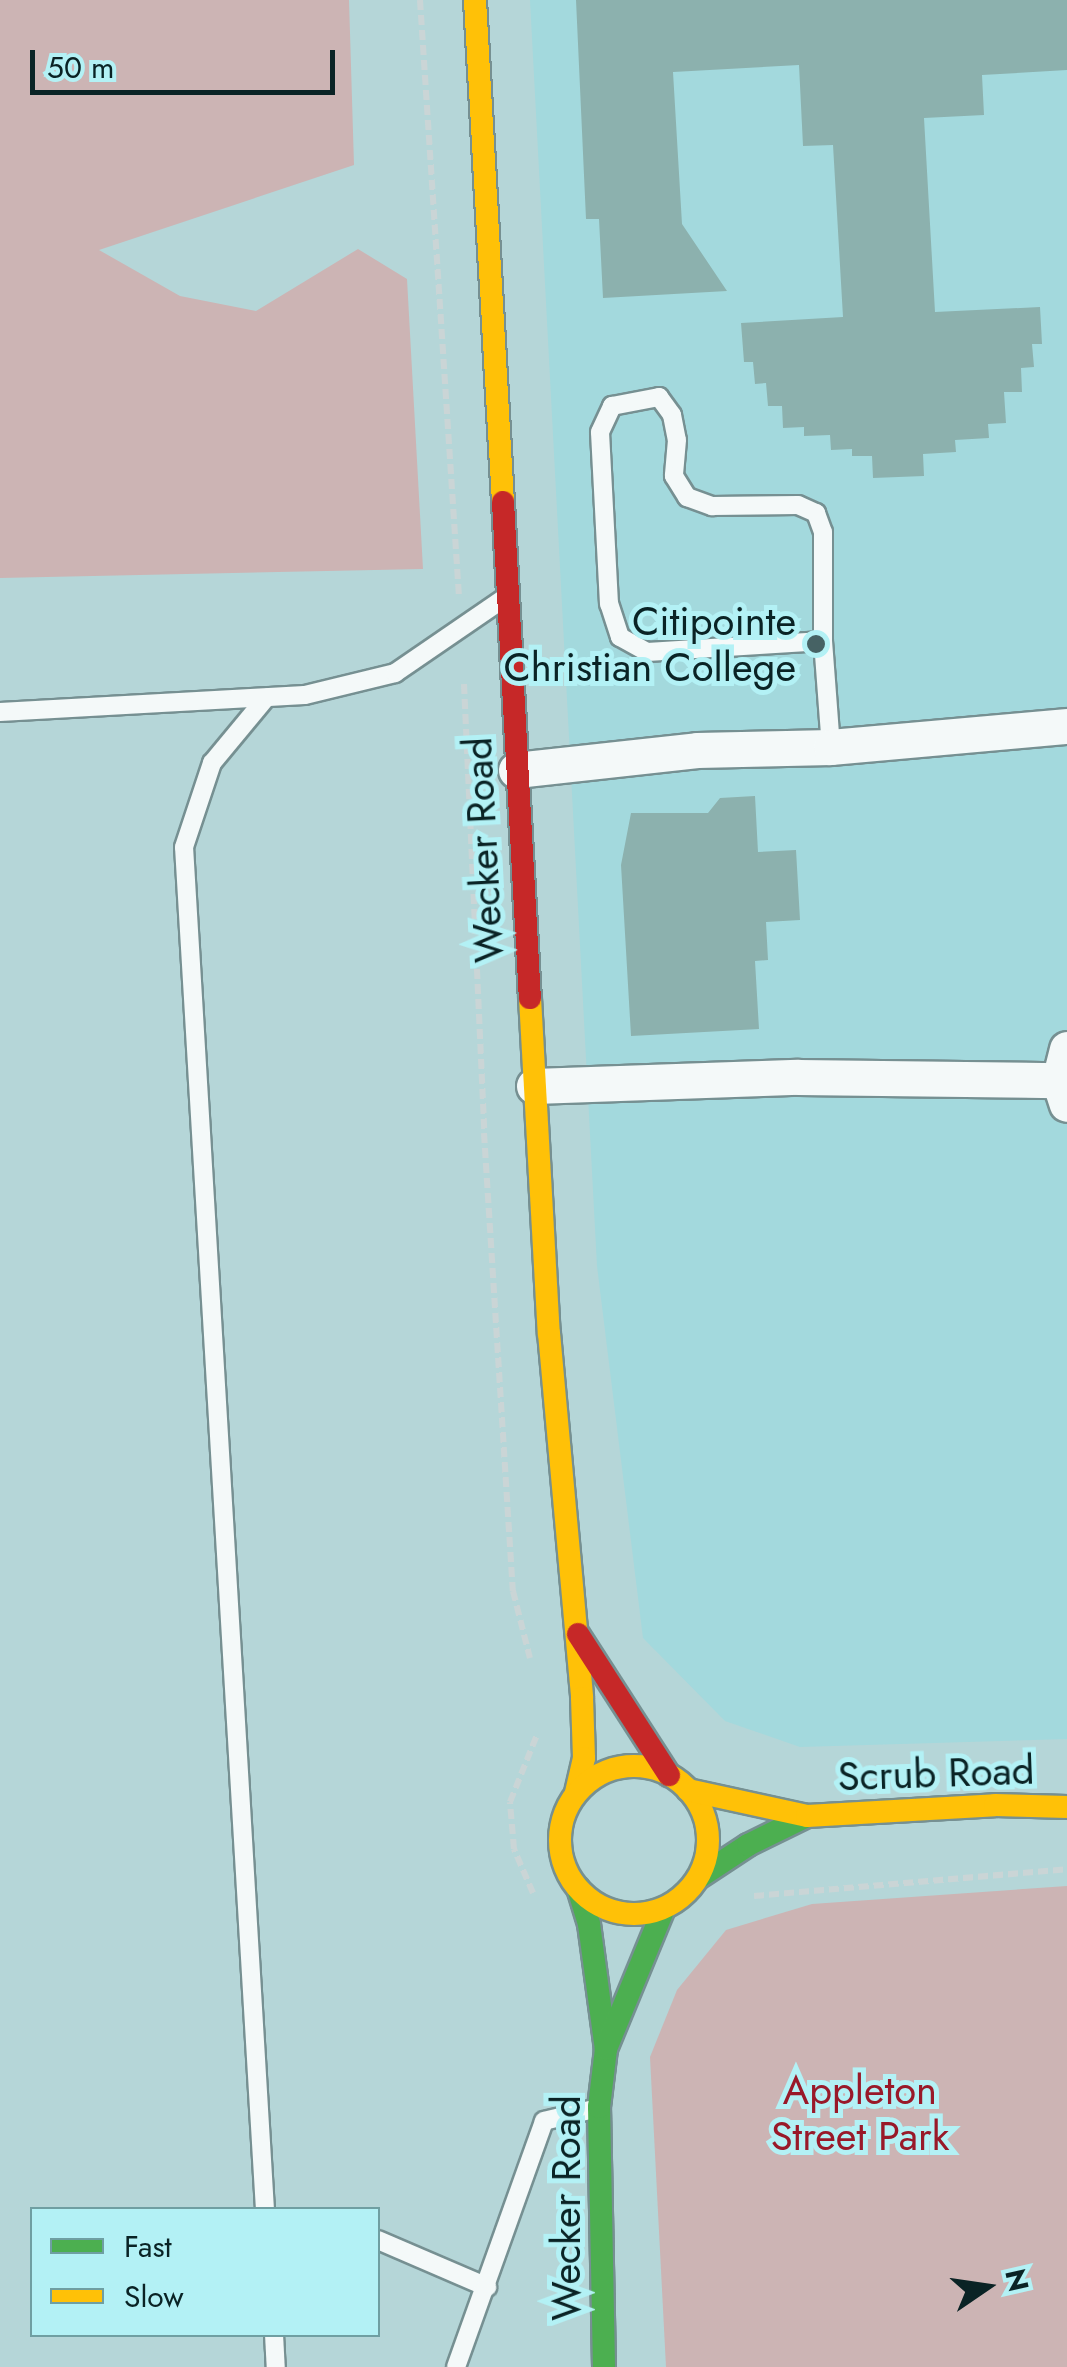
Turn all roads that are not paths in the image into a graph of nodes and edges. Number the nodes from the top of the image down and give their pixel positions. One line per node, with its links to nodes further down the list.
1 (475, 0): 2 (street, Wecker Road)
2 (507, 596): 4 (lane); 8 (street, Wecker Road)
3 (823, 641): 3 (lane); 7 (lane)
4 (266, 698): 5 (lane); 22 (lane)
5 (0, 712)
6 (1067, 726): 7 (street)
7 (831, 747): 8 (street)
8 (516, 770): 10 (street, Wecker Road)
9 (1064, 1077): 10 (street)
10 (534, 1086): 11 (street, Wecker Road)
11 (578, 1634): 12 (street, Wecker Road); 14 (street, Wecker Road)
12 (669, 1775): 13 (street, Wecker Road); 14 (street, Wecker Road)
13 (688, 1790): 16 (street, Scrub Road); 17 (street, Wecker Road)
14 (576, 1793): 18 (street, Wecker Road)
15 (1067, 1807): 16 (street, Scrub Road)
16 (807, 1816): 17 (street, Scrub Road)
17 (698, 1878): 19 (street, Wecker Road)
18 (578, 1888): 19 (street); 20 (street, Wecker Road)
19 (664, 1908): 20 (street, Wecker Road)
20 (606, 2049): 21 (street, Wecker Road)
21 (599, 2108): 24 (lane); 28 (street, Wecker Road)
22 (265, 2207)
23 (380, 2241): 24 (lane)
24 (487, 2287): 27 (lane)
25 (274, 2337): 26 (lane)
26 (276, 2367)
27 (456, 2367)
28 (604, 2367)

